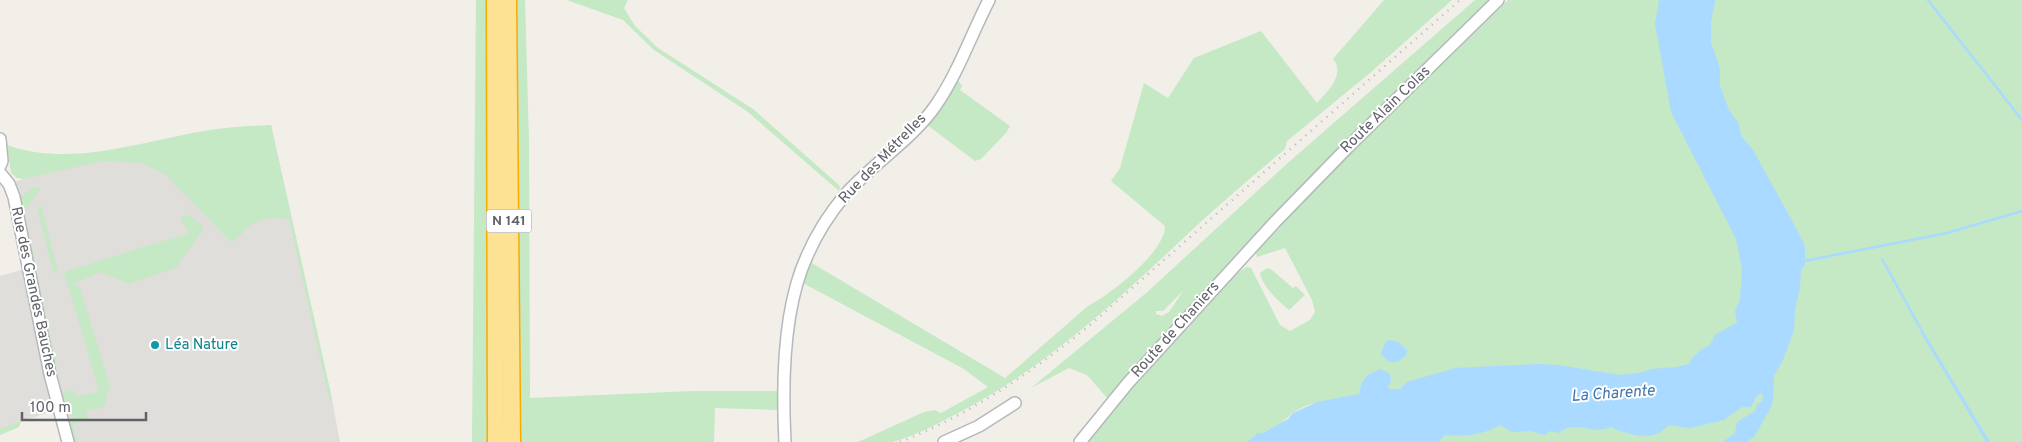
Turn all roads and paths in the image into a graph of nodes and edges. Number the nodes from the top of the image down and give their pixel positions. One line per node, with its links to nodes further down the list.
1 (495, 0): 11 (highway, N 141)
2 (508, 0): 12 (highway, N 141)
3 (988, 0): 13 (street, Rue des Métrelles)
4 (1498, 0): 8 (street, Route Alain Colas)
5 (0, 139): 6 (street)
6 (0, 166)
7 (0, 173): 10 (street, Rue des Grandes Bauches)
8 (1276, 222): 15 (street, Route de Chaniers)
9 (1015, 403): 14 (street)
10 (68, 442)
11 (496, 442)
12 (512, 442)
13 (784, 442)
14 (944, 442)
15 (1080, 442)

